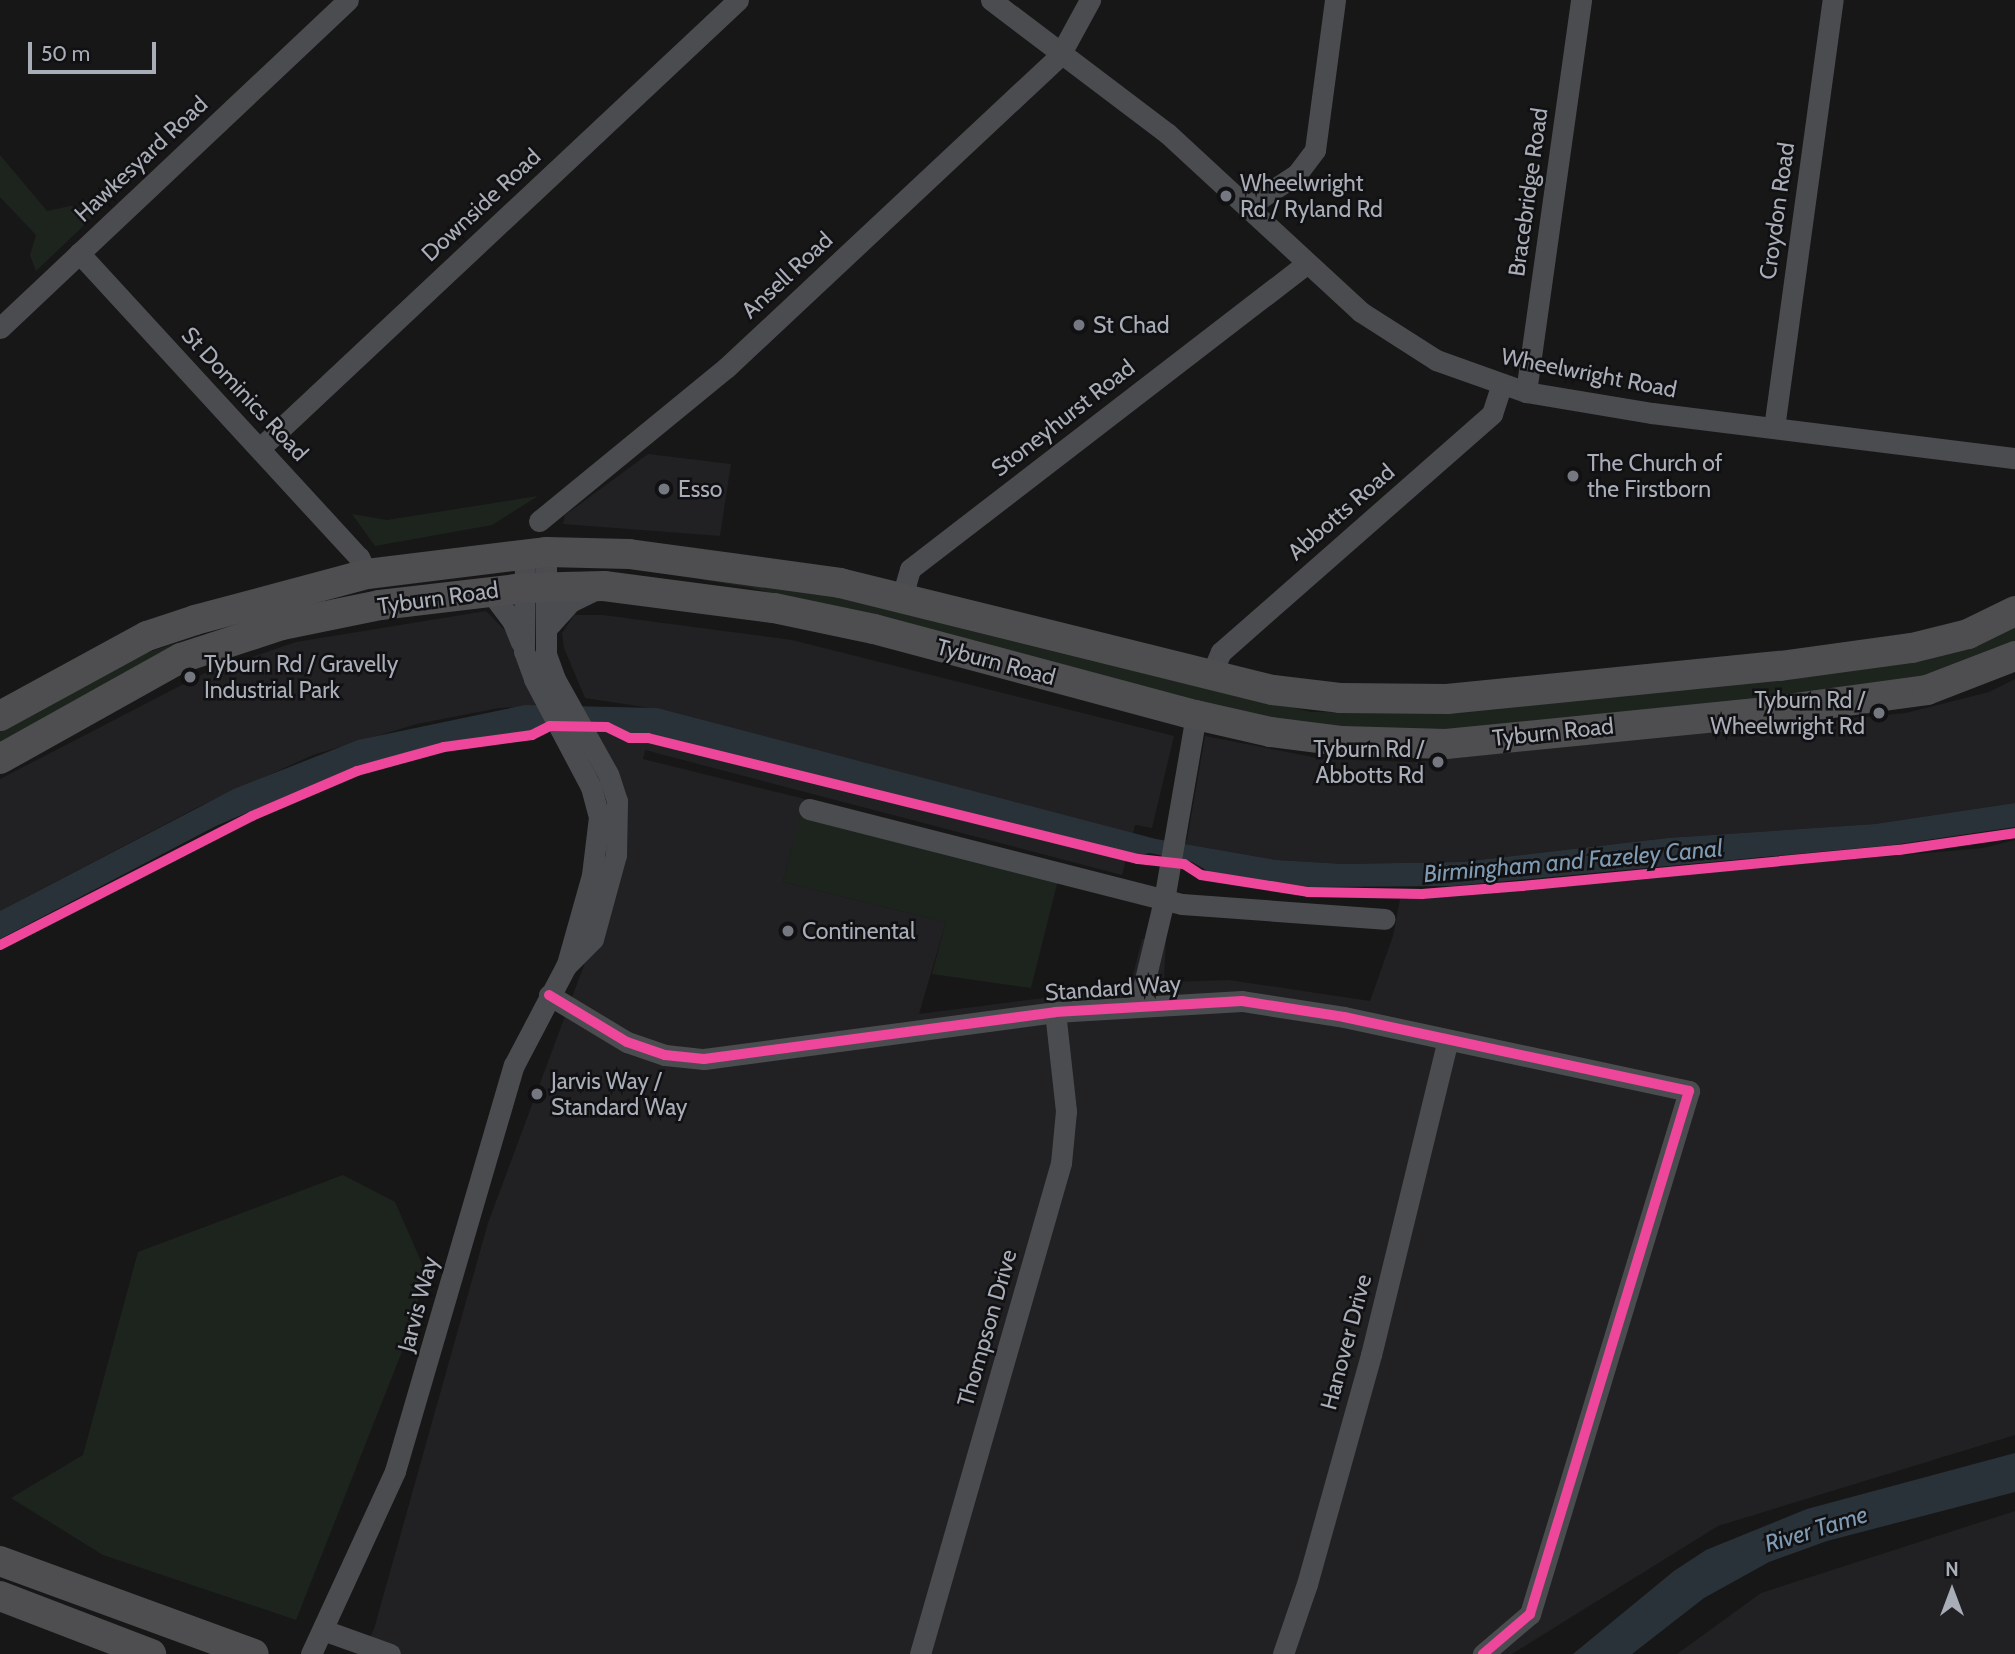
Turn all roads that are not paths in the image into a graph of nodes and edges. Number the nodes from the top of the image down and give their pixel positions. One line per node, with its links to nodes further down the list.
1 (348, 0): 10 (street, Hawkesyard Road)
2 (738, 0): 16 (street, Downside Road)
3 (990, 0): 8 (street, Wheelwright Road)
4 (1090, 0): 8 (street, Ansell Road)
5 (1335, 0): 9 (street)
6 (1581, 0): 14 (street, Bracebridge Road)
7 (1833, 0): 15 (street, Croydon Road)
8 (1060, 55): 9 (street, Wheelwright Road); 18 (street, Ansell Road)
9 (1247, 207): 11 (street, Wheelwright Road)
10 (79, 253): 12 (street, Hawkesyard Road); 16 (street, St Dominics Road)
11 (1305, 265): 13 (street, Wheelwright Road); 24 (street, Stoneyhurst Road)
12 (0, 328)
13 (1501, 386): 14 (street, Wheelwright Road); 29 (street, Abbotts Road)
14 (1526, 392): 15 (street, Wheelwright Road)
15 (1774, 428): 17 (street, Wheelwright Road)
16 (260, 448): 20 (street, St Dominics Road)
17 (2015, 458)
18 (539, 521)
19 (535, 553): 20 (highway, Tyburn Road); 22 (street); 24 (highway, Tyburn Road)
20 (367, 573): 32 (highway, Tyburn Road)
21 (604, 586): 22 (highway, Tyburn Road); 26 (street); 31 (highway, Tyburn Road)
22 (535, 588): 23 (highway, Tyburn Road); 26 (street, Jarvis Way); 27 (street)
23 (489, 590): 27 (street); 33 (highway, Tyburn Road)
24 (902, 597): 29 (highway, Tyburn Road)
25 (2015, 611): 29 (highway, Tyburn Road)
26 (546, 629): 30 (street, Jarvis Way)
27 (524, 651): 30 (street)
28 (2015, 656): 31 (highway, Tyburn Road)
29 (1211, 675)
30 (545, 679): 37 (street, Jarvis Way); 37 (street, Jarvis Way)
31 (1196, 715): 35 (street)
32 (0, 716)
33 (0, 759)
34 (809, 809): 35 (street)
35 (1164, 900): 36 (street); 39 (street)
36 (1384, 919)
37 (566, 966): 38 (street, Jarvis Way)
38 (548, 995): 40 (street, Standard Way); 44 (street, Jarvis Way)
39 (1139, 1004): 40 (street, Standard Way); 41 (street, Standard Way)
40 (1055, 1012): 49 (street, Thompson Drive)
41 (1448, 1040): 50 (street, Hanover Drive); 51 (street, Standard Way)
42 (0, 1560): 46 (highway)
43 (0, 1596): 45 (highway)
44 (323, 1630): 47 (street, Jarvis Way); 48 (street)
45 (151, 1654)
46 (254, 1654)
47 (311, 1654)
48 (390, 1654)
49 (920, 1654)
50 (1283, 1654)
51 (1483, 1654)

